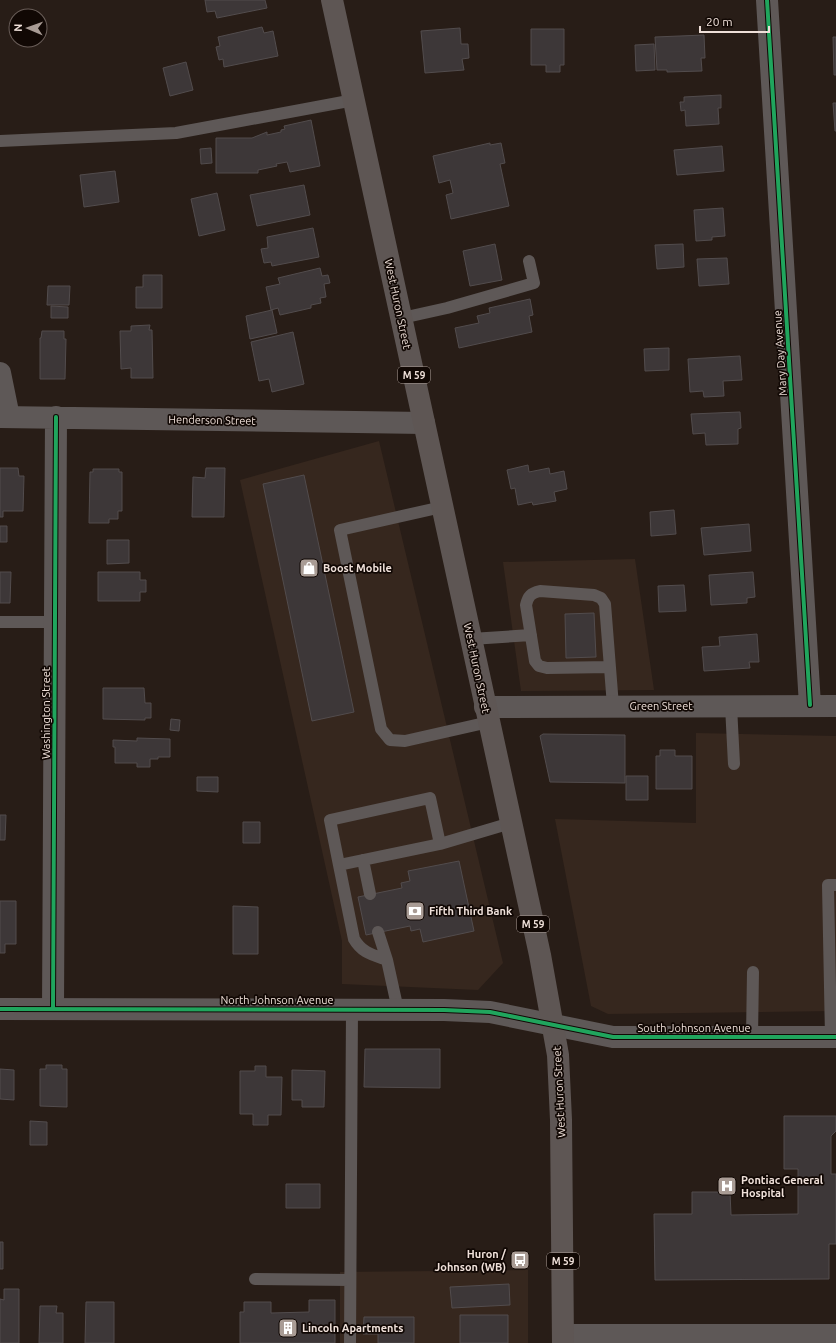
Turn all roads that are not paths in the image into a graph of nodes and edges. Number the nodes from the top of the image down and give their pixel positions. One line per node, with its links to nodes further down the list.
1 (332, 0): 3 (highway, West Huron Street / M 59)
2 (767, 0): 17 (street, Mary Day Avenue)
3 (354, 100): 4 (lane); 6 (highway, West Huron Street / M 59)
4 (0, 141)
5 (529, 261): 6 (lane)
6 (402, 318): 10 (highway, West Huron Street / M 59)
7 (0, 373): 8 (street)
8 (4, 417): 9 (street, Henderson Street)
9 (56, 418): 10 (street, Henderson Street); 13 (street, Washington Street)
10 (424, 423): 11 (highway, West Huron Street / M 59)
11 (442, 507): 15 (highway, West Huron Street / M 59); 21 (lane)
12 (0, 622): 13 (lane)
13 (55, 622): 33 (street, Washington Street)
14 (531, 635): 15 (lane); 16 (lane); 16 (lane)
15 (471, 639): 21 (highway, West Huron Street / M 59)
16 (610, 667): 18 (lane)
17 (810, 705): 19 (street, Green Street); 20 (street, Green Street)
18 (613, 706): 19 (street, Green Street); 21 (street, Green Street)
19 (731, 706): 22 (lane)
20 (836, 706)
21 (487, 714): 23 (highway, West Huron Street / M 59)
22 (734, 764)
23 (511, 823): 24 (lane); 36 (highway, West Huron Street / M 59)
24 (440, 844): 25 (lane); 26 (lane)
25 (363, 860): 26 (lane); 28 (lane)
26 (339, 865): 30 (lane)
27 (836, 885): 38 (lane)
28 (370, 894)
29 (378, 932): 30 (lane)
30 (387, 960): 35 (lane)
31 (753, 972): 37 (lane)
32 (0, 1009): 33 (street, North Johnson Avenue)
33 (53, 1009): 34 (street, North Johnson Avenue)
34 (352, 1009): 35 (street, North Johnson Avenue); 40 (lane)
35 (398, 1010): 36 (street, North Johnson Avenue)
36 (553, 1025): 37 (street, South Johnson Avenue); 42 (highway, West Huron Street / M 59)
37 (752, 1037): 38 (street, South Johnson Avenue)
38 (834, 1037)
39 (255, 1279): 40 (lane)
40 (350, 1280): 44 (lane)
41 (836, 1335): 43 (street)
42 (563, 1339): 43 (street)
43 (719, 1339)
44 (350, 1343)

